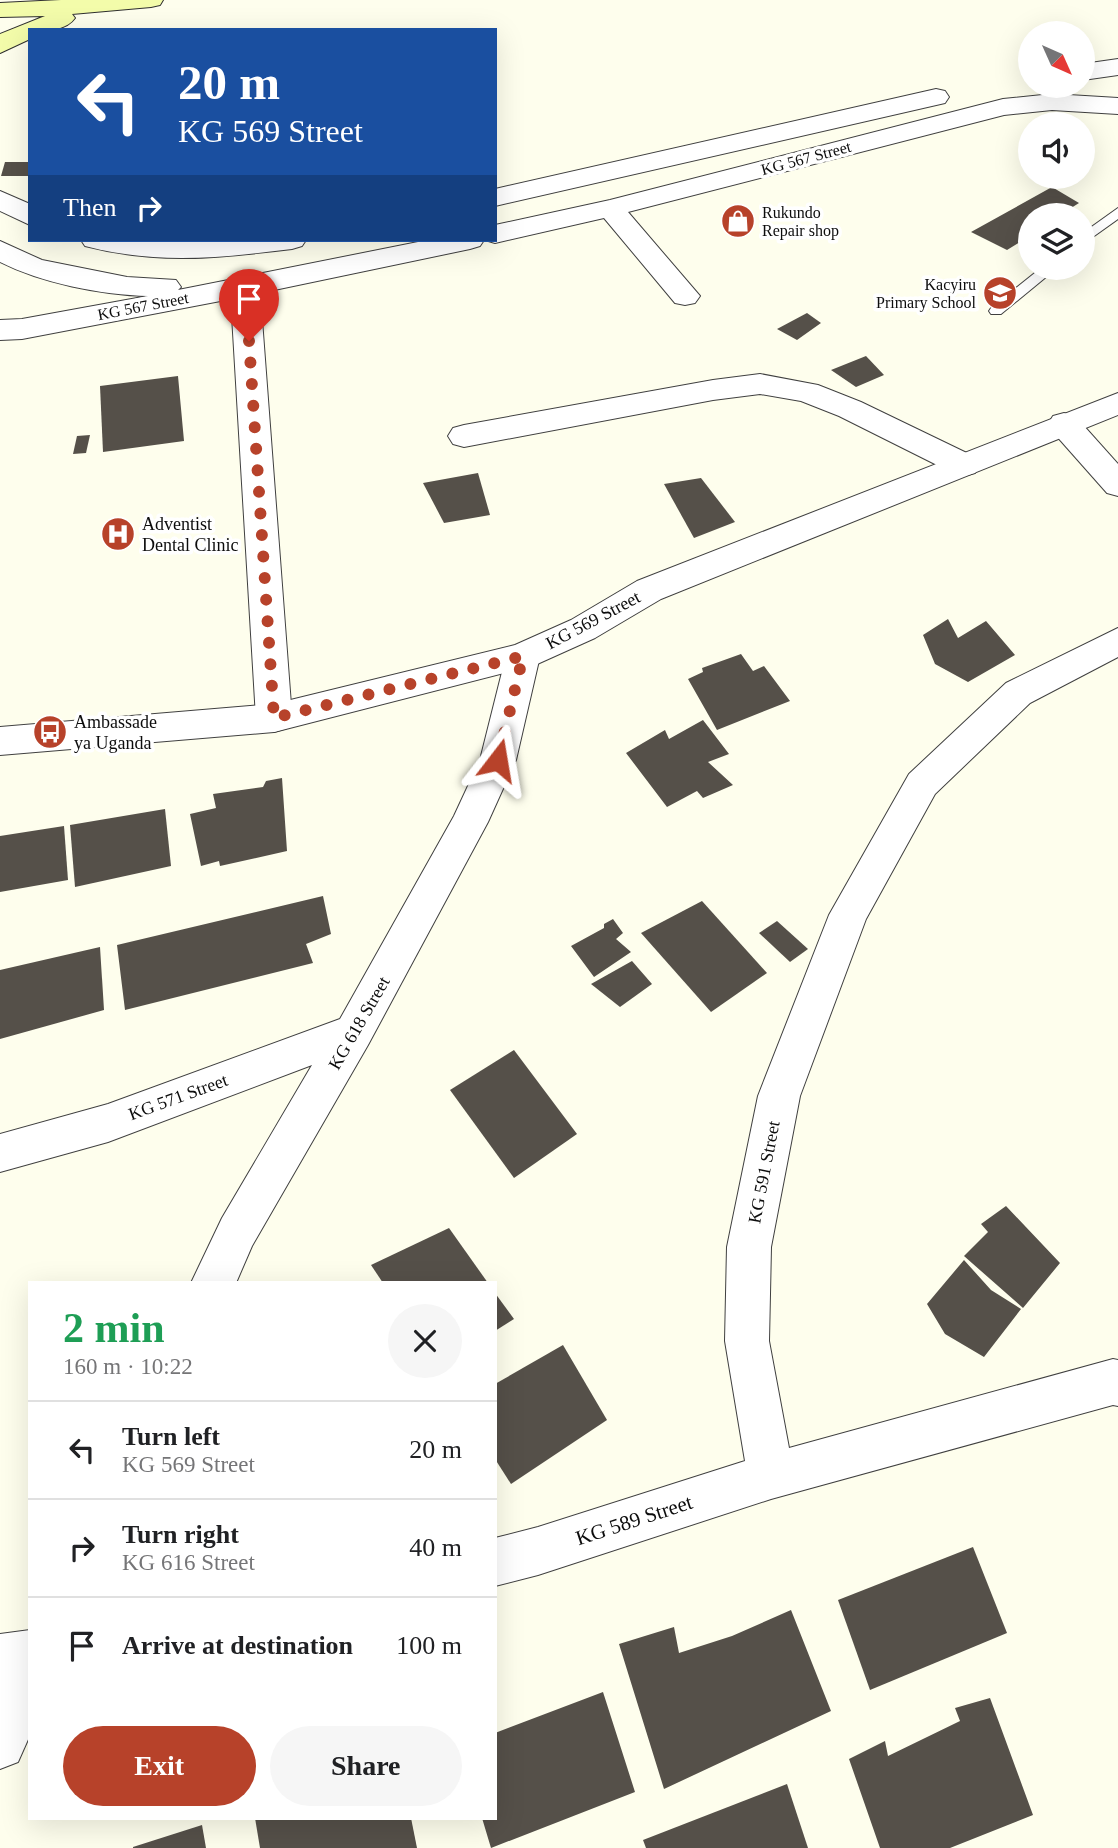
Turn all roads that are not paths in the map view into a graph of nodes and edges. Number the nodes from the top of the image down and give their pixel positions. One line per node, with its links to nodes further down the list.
1 (151, 0): 2 (main road)
2 (96, 6): 3 (main road); 4 (main road)
3 (0, 10)
4 (33, 28)
5 (28, 31): 6 (main road)
6 (0, 45)
7 (1118, 67): 8 (street)
8 (1096, 71)
9 (1096, 77): 11 (street)
10 (1018, 83): 13 (street)
11 (1118, 83)
12 (1118, 106): 15 (street, KG 567 Street)
13 (497, 198)
14 (0, 200): 17 (street)
15 (610, 208): 19 (street, KG 567 Street); 27 (street)
16 (1118, 212): 18 (lane)
17 (28, 215)
18 (1095, 230)
19 (497, 234)
20 (106, 242): 21 (street)
21 (274, 242)
22 (460, 242): 26 (street, KG 567 Street)
23 (0, 250): 24 (street)
24 (34, 268): 26 (street); 29 (street)
25 (1035, 280): 28 (lane)
26 (245, 287): 29 (street, KG 567 Street); 37 (street)
27 (685, 296)
28 (996, 312)
29 (11, 330)
30 (1118, 403): 31 (street, KG 569 Street)
31 (1064, 424): 33 (street, KG 569 Street); 34 (street)
32 (464, 436): 33 (street)
33 (964, 465): 36 (street, KG 569 Street)
34 (1118, 485)
35 (1118, 640): 43 (street, KG 591 Street)
36 (523, 656): 37 (street, KG 569 Street); 39 (street, KG 618 Street)
37 (274, 718): 38 (street, KG 569 Street)
38 (0, 741)
39 (354, 1032): 40 (street, KG 571 Street); 41 (street, KG 618 Street)
40 (0, 1153)
41 (215, 1281)
42 (1118, 1383): 43 (street)
43 (771, 1476): 44 (street, KG 589 Street)
44 (497, 1561)
45 (28, 1655): 46 (street)
46 (0, 1659)
47 (28, 1681): 48 (street)
48 (0, 1744)

